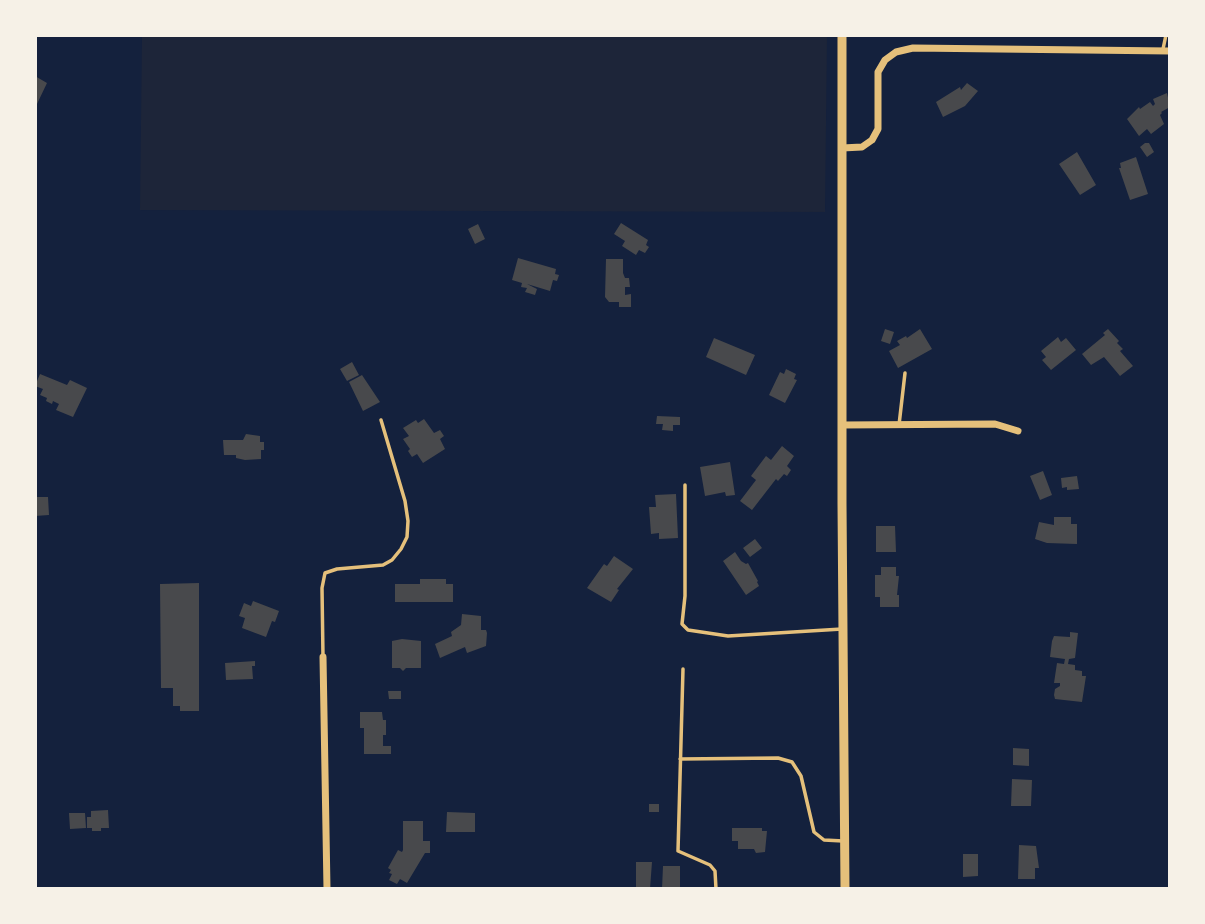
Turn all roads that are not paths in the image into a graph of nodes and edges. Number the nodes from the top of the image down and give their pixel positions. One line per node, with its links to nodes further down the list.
1 (842, 35): 4 (street)
2 (1166, 35): 3 (lane)
3 (1166, 51): 4 (street)
4 (842, 148): 7 (street)
5 (905, 373): 8 (lane)
6 (381, 420): 12 (lane)
7 (842, 425): 8 (street); 11 (street)
8 (899, 425): 9 (street)
9 (1018, 431)
10 (685, 485): 11 (lane)
11 (844, 629): 15 (street)
12 (323, 657): 16 (street)
13 (683, 669): 14 (lane)
14 (680, 759): 15 (lane); 17 (lane)
15 (845, 842): 18 (street)
16 (327, 889)
17 (716, 889)
18 (845, 889)

